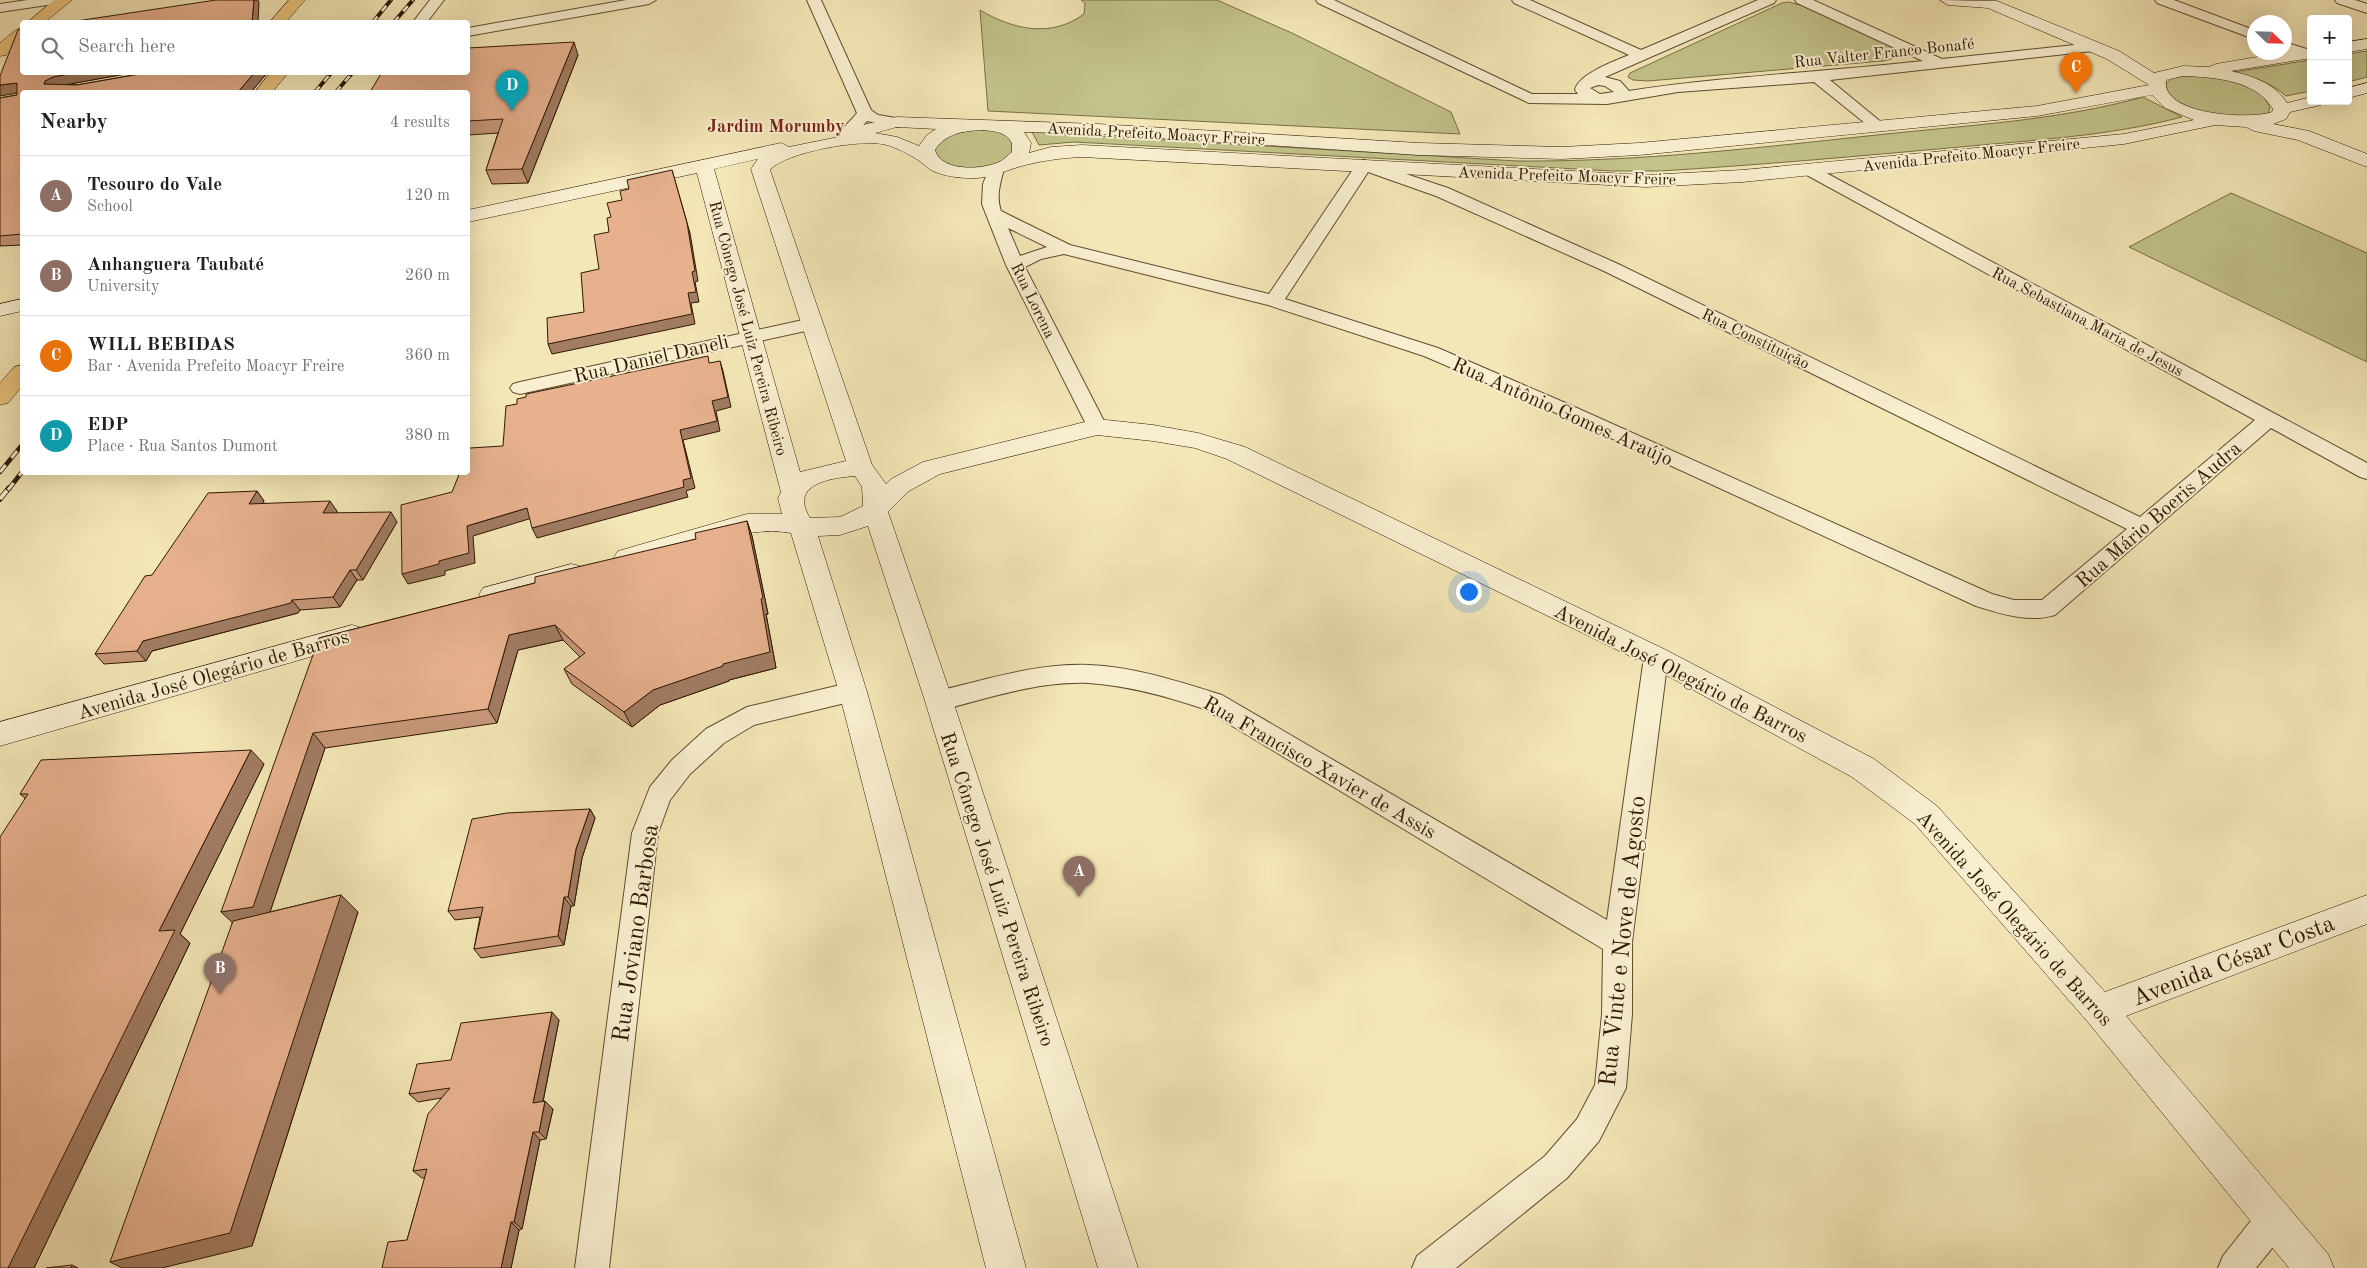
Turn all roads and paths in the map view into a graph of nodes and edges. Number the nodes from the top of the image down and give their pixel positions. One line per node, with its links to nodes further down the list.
1 (54, 0): 15 (street)
2 (64, 0): 17 (main road)
3 (297, 0): 18 (main road)
4 (437, 0): 19 (street)
5 (649, 0): 21 (street)
6 (814, 0): 47 (street)
7 (1323, 0): 43 (street, Rua Valter Franco Bonafé)
8 (1769, 0): 30 (street)
9 (1802, 0): 32 (street)
10 (1948, 0): 14 (street)
11 (2162, 0): 20 (street)
12 (2342, 0): 16 (street)
13 (1528, 1): 30 (street)
14 (1995, 2): 25 (street)
15 (0, 8)
16 (2367, 8)
17 (39, 20)
18 (280, 20)
19 (422, 20)
20 (2247, 31)
21 (470, 32)
22 (20, 35): 27 (main road)
23 (2367, 44): 24 (street)
24 (2352, 46)
25 (2093, 47): 31 (street); 32 (street, Rua Valter Franco Bonafé)
26 (2292, 48): 28 (street)
27 (0, 51)
28 (2307, 53)
29 (2307, 53): 34 (street, Avenida Prefeito Moacyr Freire)
30 (1641, 55): 33 (street)
31 (2112, 55): 34 (street); 38 (street)
32 (1938, 63): 36 (street, Rua Valter Franco Bonafé)
33 (1616, 67): 37 (street); 39 (street)
34 (2190, 71): 38 (street, Avenida Prefeito Moacyr Freire); 46 (street, Avenida Prefeito Moacyr Freire)
35 (278, 75): 41 (main road)
36 (1817, 77): 39 (street, Rua Valter Franco Bonafé); 52 (street)
37 (1584, 85): 39 (street, Rua Valter Franco Bonafé); 43 (street, Rua Valter Franco Bonafé); 44 (street)
38 (2156, 85): 48 (street, Avenida Prefeito Moacyr Freire); 52 (street, Avenida Prefeito Moacyr Freire)
39 (1615, 88): 44 (street, Rua Valter Franco Bonafé)
40 (2367, 88): 42 (street)
41 (266, 90)
42 (2352, 92)
43 (1545, 98): 44 (street, Rua Valter Franco Bonafé)
44 (1595, 98)
45 (2307, 104): 46 (street, Avenida Prefeito Moacyr Freire)
46 (2281, 112): 50 (street, Avenida Prefeito Moacyr Freire); 55 (street)
47 (865, 113): 49 (street); 54 (street)
48 (2212, 119): 50 (street, Avenida Prefeito Moacyr Freire); 62 (street, Avenida Prefeito Moacyr Freire)
49 (897, 122): 51 (street, Avenida Prefeito Moacyr Freire); 54 (street, Avenida Prefeito Moacyr Freire)
50 (2233, 123): 55 (street)
51 (974, 125): 53 (street, Avenida Prefeito Moacyr Freire); 56 (street, Avenida Prefeito Moacyr Freire)
52 (1876, 125): 53 (street, Avenida Prefeito Moacyr Freire)
53 (993, 126): 60 (street, Avenida Prefeito Moacyr Freire)
54 (845, 135): 58 (street, Avenida Prefeito Moacyr Freire)
55 (2348, 152): 57 (street)
56 (927, 157): 60 (street, Avenida Prefeito Moacyr Freire); 61 (street, Avenida Prefeito Moacyr Freire)
57 (2367, 160)
58 (704, 165): 64 (street, Avenida Prefeito Moacyr Freire); 71 (street, Rua Cônego José Luiz Pereira Ribeiro)
59 (1364, 165): 60 (street, Avenida Prefeito Moacyr Freire); 62 (street, Avenida Prefeito Moacyr Freire); 67 (street); 82 (street, Rua Constituição)
60 (1002, 166): 63 (street, Rua Lorena)
61 (760, 169): 70 (street, Rua Cônego José Luiz Pereira Ribeiro)
62 (1809, 170): 75 (street, Rua Sebastiana Maria de Jesus)
63 (994, 214): 65 (street, Rua Antônio Gomes Araújo); 66 (street, Rua Lorena)
64 (470, 216)
65 (1064, 249): 66 (street, Rua Antônio Gomes Araújo); 67 (street, Rua Antônio Gomes Araújo)
66 (1016, 265): 76 (street, Rua Lorena)
67 (1274, 301): 84 (street, Rua Antônio Gomes Araújo)
68 (20, 305): 69 (street)
69 (0, 310)
70 (812, 324): 71 (street, Rua Daniel Daneli); 77 (street, Rua Cônego José Luiz Pereira Ribeiro)
71 (751, 336): 73 (street, Rua Daniel Daneli); 79 (street, Rua Cônego José Luiz Pereira Ribeiro)
72 (20, 374): 74 (main road)
73 (520, 388)
74 (0, 398)
75 (2269, 419): 78 (street, Rua Sebastiana Maria de Jesus); 82 (street, Rua Mário Boeris Audra)
76 (1097, 427): 80 (street, Avenida José Olegário de Barros); 86 (street, Avenida José Olegário de Barros)
77 (861, 468): 79 (street, Rua Cônego José Luiz Pereira Ribeiro); 80 (street, Rua Cônego José Luiz Pereira Ribeiro)
78 (2367, 472)
79 (793, 491): 81 (street, Rua Cônego José Luiz Pereira Ribeiro)
80 (875, 510): 81 (street); 88 (street, Rua Cônego José Luiz Pereira Ribeiro)
81 (802, 526): 83 (street); 87 (street, Rua Cônego José Luiz Pereira Ribeiro)
82 (2142, 527): 84 (street, Rua Mário Boeris Audra)
83 (471, 601)
84 (2047, 609)
85 (375, 628): 89 (street, Avenida José Olegário de Barros)
86 (1656, 657): 91 (street, Rua Vinte e Nove de Agosto); 92 (street, Avenida José Olegário de Barros)
87 (853, 692): 94 (street, Rua Joviano Barbosa); 95 (street, Rua Cônego José Luiz Pereira Ribeiro)
88 (939, 701): 91 (street, Rua Francisco Xavier de Assis); 96 (street, Rua Cônego José Luiz Pereira Ribeiro)
89 (0, 734)
90 (2367, 909): 92 (street, Avenida César Costa)
91 (1618, 942): 97 (street, Rua Vinte e Nove de Agosto)
92 (2099, 1010): 93 (street, Avenida José Olegário de Barros)
93 (2273, 1220): 98 (street); 99 (street, Avenida José Olegário de Barros)
94 (592, 1268)
95 (1006, 1268)
96 (1118, 1268)
97 (1429, 1268)
98 (2235, 1268)
99 (2314, 1268)

